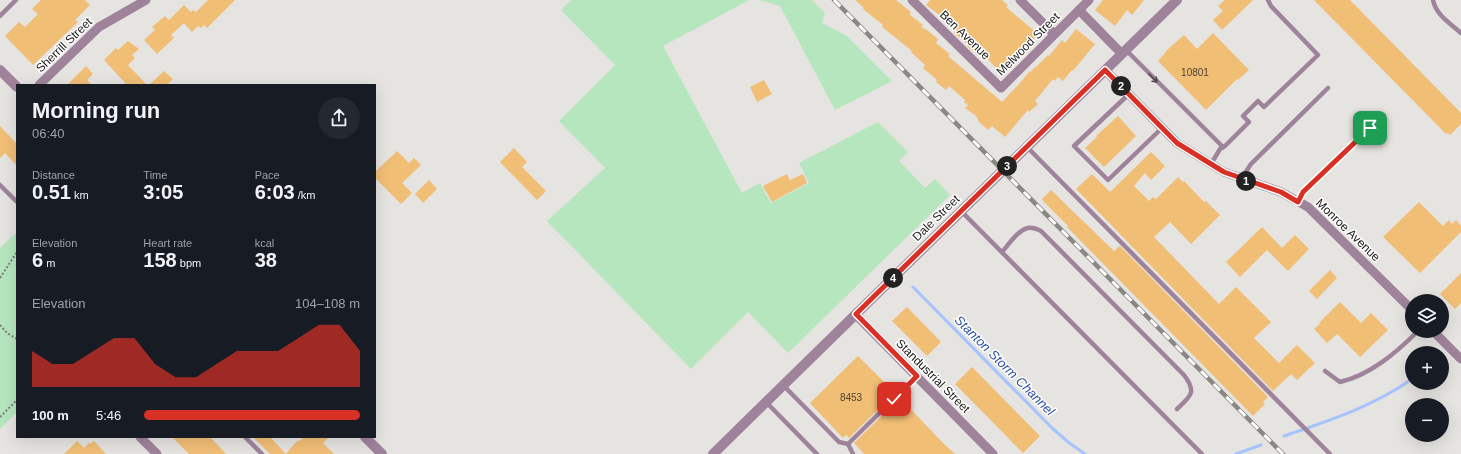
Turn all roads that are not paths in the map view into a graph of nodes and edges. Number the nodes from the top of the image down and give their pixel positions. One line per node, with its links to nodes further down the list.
1 (16, 0): 10 (lane)
2 (146, 0): 16 (street, Sherrill Street)
3 (912, 0): 18 (street, Ben Avenue)
4 (1020, 0): 12 (street)
5 (1089, 0): 9 (street, Melwood Street)
6 (1177, 0): 13 (street, Dale Street)
7 (1268, 0): 24 (lane)
8 (1433, 0): 11 (lane)
9 (1079, 10): 12 (street, Melwood Street); 13 (street)
10 (0, 16)
11 (1461, 33)
12 (1054, 34): 18 (street, Melwood Street)
13 (1124, 52): 15 (street, Dale Street); 24 (lane, one-way to 24)
14 (0, 70): 17 (street)
15 (1105, 70): 20 (street, Monroe Avenue); 23 (street, Dale Street)
16 (40, 84)
17 (16, 86)
18 (1001, 88)
19 (1328, 88): 26 (lane)
20 (1128, 94): 21 (street, Monroe Avenue); 21 (lane)
21 (1162, 128): 25 (street, Monroe Avenue)
22 (1370, 128): 29 (lane)
23 (1027, 147): 30 (street, Dale Street); 54 (lane)
24 (1223, 147): 25 (lane)
25 (1211, 164): 26 (street, Monroe Avenue)
26 (1241, 179): 29 (street, Monroe Avenue)
27 (0, 185): 28 (lane)
28 (16, 201)
29 (1298, 202): 32 (street, Monroe Avenue)
30 (962, 211): 31 (lane); 33 (street, Dale Street)
31 (1002, 252): 41 (lane); 53 (lane)
32 (1405, 303)
33 (856, 314): 38 (street, Standustrial Street); 39 (street, Dale Street)
34 (1411, 338): 37 (lane)
35 (1440, 338): 36 (street)
36 (1461, 359)
37 (1325, 371)
38 (917, 376): 45 (lane); 52 (street, Standustrial Street)
39 (783, 385): 40 (street, Dale Street); 45 (lane)
40 (766, 402): 49 (street, Dale Street); 50 (lane)
41 (1177, 409)
42 (141, 438): 46 (street)
43 (246, 438): 47 (lane)
44 (366, 438): 48 (street)
45 (848, 444): 51 (lane)
46 (157, 454)
47 (262, 454)
48 (382, 454)
49 (713, 454)
50 (817, 454)
51 (853, 454)
52 (994, 454)
53 (1202, 454)
54 (1330, 454)

